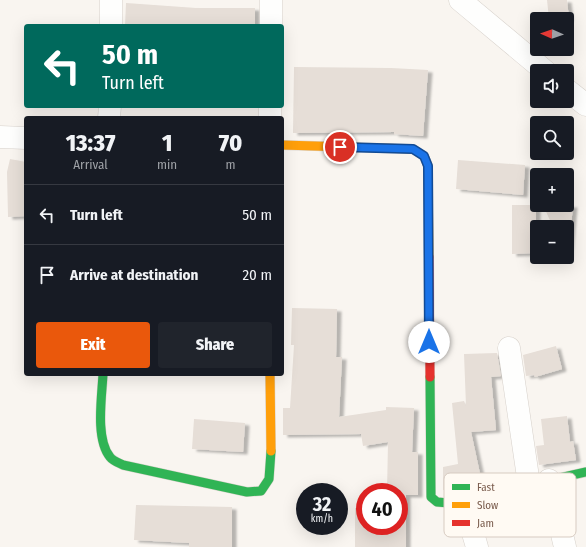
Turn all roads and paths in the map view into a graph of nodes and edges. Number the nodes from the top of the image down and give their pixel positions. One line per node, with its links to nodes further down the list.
1 (111, 0): 4 (street)
2 (271, 0): 5 (street)
3 (460, 0): 6 (street)
4 (111, 24)
5 (271, 24)
6 (537, 64)
7 (574, 96): 8 (street)
8 (586, 105)
9 (0, 138): 10 (street)
10 (24, 138)
11 (284, 145): 18 (street)
12 (509, 348): 16 (street)
13 (103, 376): 14 (street)
14 (270, 376)
15 (586, 472): 17 (street)
16 (537, 473)
17 (576, 474)
18 (444, 502)
19 (474, 537): 21 (street)
20 (561, 537): 22 (street)
21 (477, 547)
22 (565, 547)

